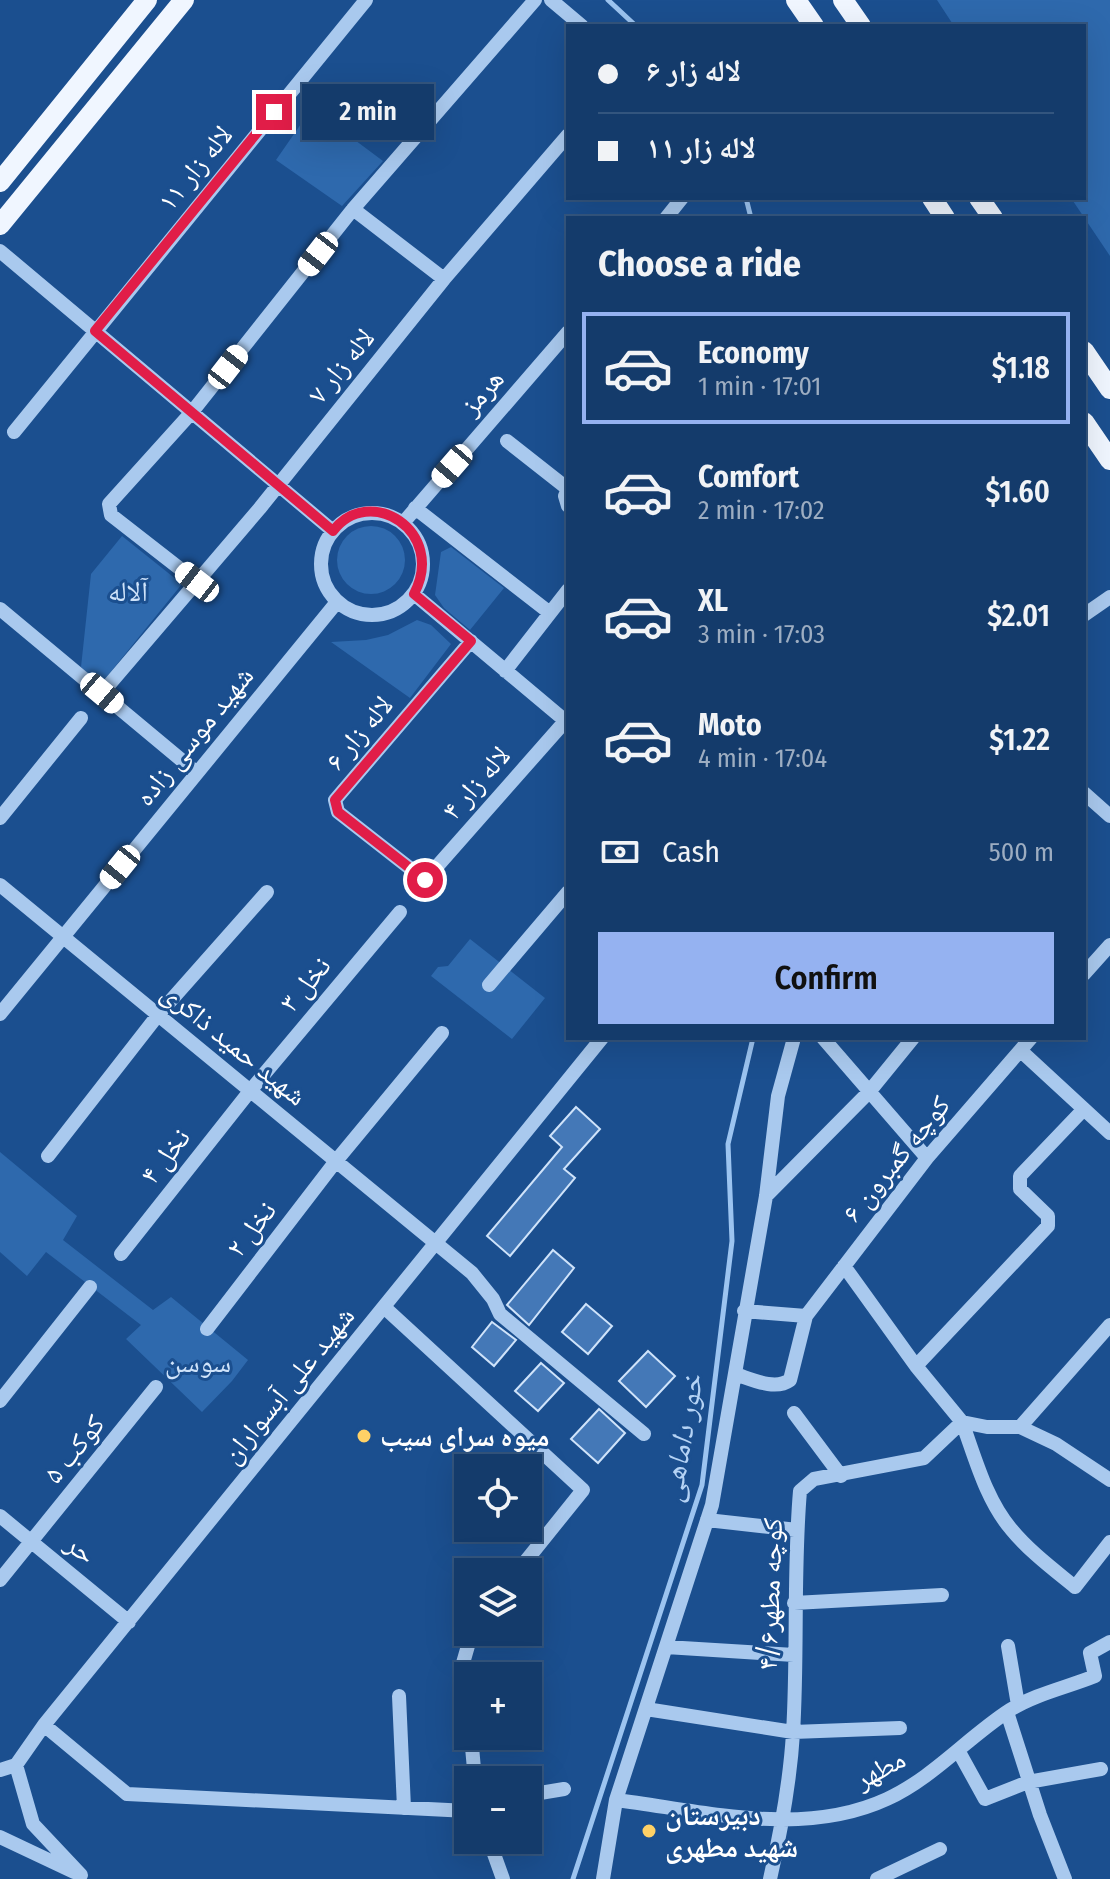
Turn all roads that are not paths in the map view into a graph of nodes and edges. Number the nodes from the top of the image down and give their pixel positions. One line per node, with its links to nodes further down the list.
1 (147, 0): 12 (main road)
2 (184, 0): 16 (main road)
3 (366, 0): 19 (street, لاله زار ۱۱)
4 (535, 0): 14 (street)
5 (551, 0): 8 (street)
6 (796, 0): 9 (main road)
7 (843, 0): 10 (main road)
8 (580, 24)
9 (813, 24)
10 (860, 24)
11 (566, 137): 18 (street, لاله زار ۷)
12 (0, 182)
13 (680, 200): 15 (street)
14 (353, 209): 18 (street); 23 (street)
15 (668, 216)
16 (0, 225)
17 (0, 251): 19 (street)
18 (444, 279): 28 (street, لاله زار ۷)
19 (95, 331): 23 (street); 25 (street, لاله زار ۱۱)
20 (566, 334): 30 (street, هرمز)
21 (1086, 354): 22 (main road)
22 (1110, 389)
23 (192, 412): 28 (street); 33 (street)
24 (1086, 425): 27 (main road)
25 (14, 432)
26 (507, 441): 29 (street)
27 (1110, 460)
28 (278, 486): 32 (street); 33 (street, لاله زار ۷)
29 (566, 487)
30 (415, 508): 31 (street, هرمز); 39 (street)
31 (403, 523): 32 (street); 35 (street)
32 (333, 531): 37 (street)
33 (197, 582): 43 (street, لاله زار ۷)
34 (566, 593): 39 (street)
35 (414, 594): 37 (street); 41 (street)
36 (1110, 597): 40 (street)
37 (337, 602): 47 (street, شهید موسی زاده)
38 (0, 609): 43 (street)
39 (550, 613): 42 (street)
40 (1086, 614)
41 (471, 641): 42 (street); 51 (street, لاله زار ۶)
42 (505, 671): 45 (street)
43 (102, 693): 47 (street)
44 (81, 718): 50 (street)
45 (566, 720)
46 (566, 722): 51 (street, لاله زار ۴)
47 (197, 773): 56 (street, شهید موسی زاده)
48 (1086, 795): 49 (street)
49 (1110, 816)
50 (0, 818)
51 (425, 880)
52 (0, 885): 56 (street, شهید حمید ذاکری)
53 (267, 892): 61 (street)
54 (566, 894): 59 (street)
55 (400, 912): 69 (street, نخل ۳)
56 (63, 937): 60 (street, شهید موسی زاده); 61 (street, شهید حمید ذاکری)
57 (1110, 945): 58 (street)
58 (1086, 972)
59 (489, 985)
60 (0, 1014)
61 (158, 1015): 69 (street, شهید حمید ذاکری); 73 (street)
62 (442, 1033): 75 (street, نخل ۲)
63 (600, 1040): 77 (street, شهید علی آبسواران)
64 (793, 1040): 76 (street)
65 (825, 1040): 70 (street)
66 (911, 1040): 70 (street)
67 (1029, 1040): 68 (street, کوچه گمبرون ۶)
68 (1021, 1051): 71 (street); 74 (street, کوچه گمبرون ۶)
69 (250, 1091): 75 (street, شهید حمید ذاکری); 78 (street, نخل ۴)
70 (869, 1092): 74 (street); 76 (street)
71 (1083, 1110): 72 (street); 86 (street)
72 (1110, 1133)
73 (48, 1156)
74 (927, 1158): 79 (street, کوچه گمبرون ۶)
75 (336, 1161): 77 (street, شهید حمید ذاکری); 85 (street, نخل ۲)
76 (766, 1196): 82 (street)
77 (435, 1245): 81 (street, شهید علی آبسواران); 93 (street, شهید حمید ذاکری)
78 (121, 1254)
79 (844, 1266): 83 (street, کوچه گمبرون ۶); 86 (street)
80 (90, 1287): 89 (street)
81 (384, 1307): 101 (street); 105 (street, شهید علی آبسواران)
82 (744, 1311): 83 (street); 87 (street)
83 (806, 1316): 87 (street)
84 (1110, 1325): 92 (street)
85 (207, 1329)
86 (916, 1366): 91 (street)
87 (735, 1374): 97 (street)
88 (156, 1387): 99 (street, کوکب ۵)
89 (0, 1401)
90 (794, 1413): 94 (street)
91 (962, 1422): 92 (street); 94 (street, کوچه مطهر۴/۶); 100 (street)
92 (1020, 1427): 95 (street)
93 (644, 1434)
94 (841, 1476): 98 (street, کوچه مطهر۴/۶)
95 (1110, 1480)
96 (0, 1516): 99 (street, حر)
97 (707, 1520): 98 (street); 108 (street)
98 (797, 1530): 104 (street, کوچه مطهر۴/۶)
99 (32, 1542): 102 (street, کوکب ۵); 105 (street, حر)
100 (1110, 1542)
101 (528, 1558)
102 (0, 1580)
103 (942, 1595): 104 (street)
104 (794, 1603): 109 (street, کوچه مطهر۴/۶)
105 (129, 1622): 113 (street, شهید علی آبسواران)
106 (1110, 1642): 112 (street, مطهر)
107 (1008, 1646): 112 (street)
108 (666, 1647): 109 (street); 111 (street)
109 (794, 1655): 115 (street, کوچه مطهر۴/۶)
110 (399, 1696): 124 (street)
111 (646, 1709): 115 (street); 123 (street)
112 (1012, 1709): 116 (street, مطهر); 120 (street)
113 (44, 1725): 117 (street, شهید علی آبسواران); 124 (street)
114 (900, 1728): 115 (street)
115 (793, 1732): 126 (street, کوچه مطهر۴/۶)
116 (959, 1752): 120 (street); 126 (street, مطهر)
117 (16, 1765): 119 (street); 130 (street)
118 (1101, 1769): 120 (street)
119 (0, 1770)
120 (1028, 1782): 135 (street)
121 (564, 1789): 122 (street)
122 (542, 1793)
123 (616, 1800): 126 (street, مطهر); 132 (street)
124 (404, 1808): 125 (street)
125 (454, 1810)
126 (783, 1821): 133 (street, کوچه مطهر۴/۶)
127 (0, 1837): 130 (street)
128 (940, 1849): 134 (street)
129 (494, 1854): 131 (street)
130 (85, 1877)
131 (503, 1879)
132 (603, 1879)
133 (770, 1879)
134 (877, 1879)
135 (1065, 1879)

